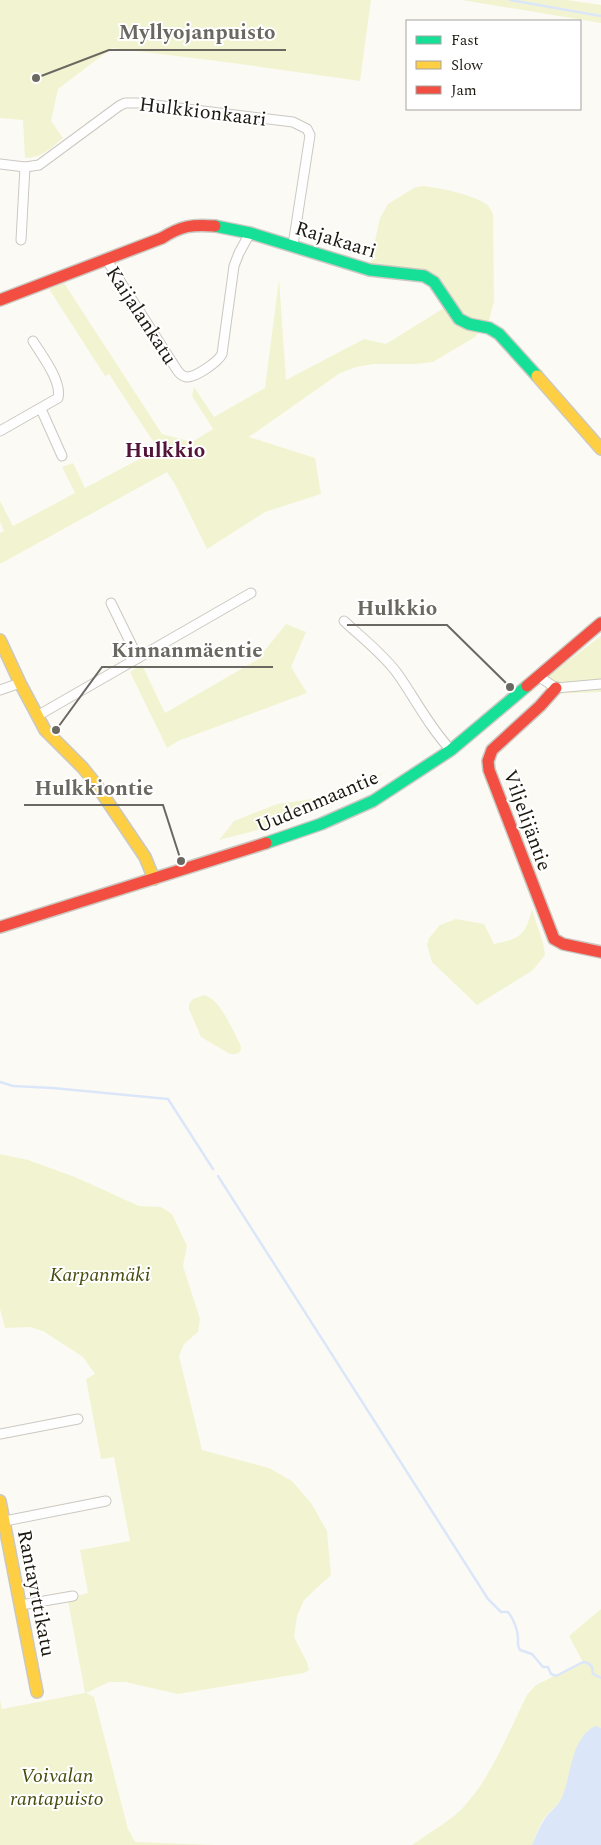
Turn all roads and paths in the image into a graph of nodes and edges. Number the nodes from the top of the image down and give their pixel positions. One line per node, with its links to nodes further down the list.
1 (0, 164): 2 (street, Hulkkionkaari)
2 (25, 166): 4 (street); 5 (street, Hulkkionkaari)
3 (250, 233): 5 (street, Rajakaari); 6 (street, Rajakaari); 6 (street, Kaijalankatu)
4 (21, 240)
5 (293, 245): 11 (street, Rajakaari)
6 (106, 260): 7 (street, Rajakaari)
7 (0, 300)
8 (33, 341): 9 (street)
9 (41, 409): 10 (street); 12 (street)
10 (0, 431)
11 (601, 449)
12 (62, 456)
13 (251, 593): 18 (street)
14 (111, 602): 18 (street)
15 (344, 620): 25 (street)
16 (601, 622): 19 (street, Uudenmaantie)
17 (0, 640): 20 (street)
18 (138, 658): 24 (street)
19 (538, 676): 22 (street); 25 (street, Uudenmaantie)
20 (20, 682): 23 (street); 24 (street)
21 (601, 684): 22 (street)
22 (556, 688): 28 (street, Viljelijäntie)
23 (0, 690)
24 (37, 716): 26 (street)
25 (450, 750): 26 (street, Uudenmaantie)
26 (154, 879): 27 (street, Uudenmaantie)
27 (0, 928)
28 (601, 952)
29 (78, 1419): 30 (street)
30 (0, 1434)
31 (0, 1501): 33 (street, Rantayrttikatu)
32 (106, 1502): 33 (street)
33 (5, 1521): 35 (street, Rantayrttikatu)
34 (74, 1596): 35 (street)
35 (21, 1605): 36 (street, Rantayrttikatu)
36 (37, 1692)

